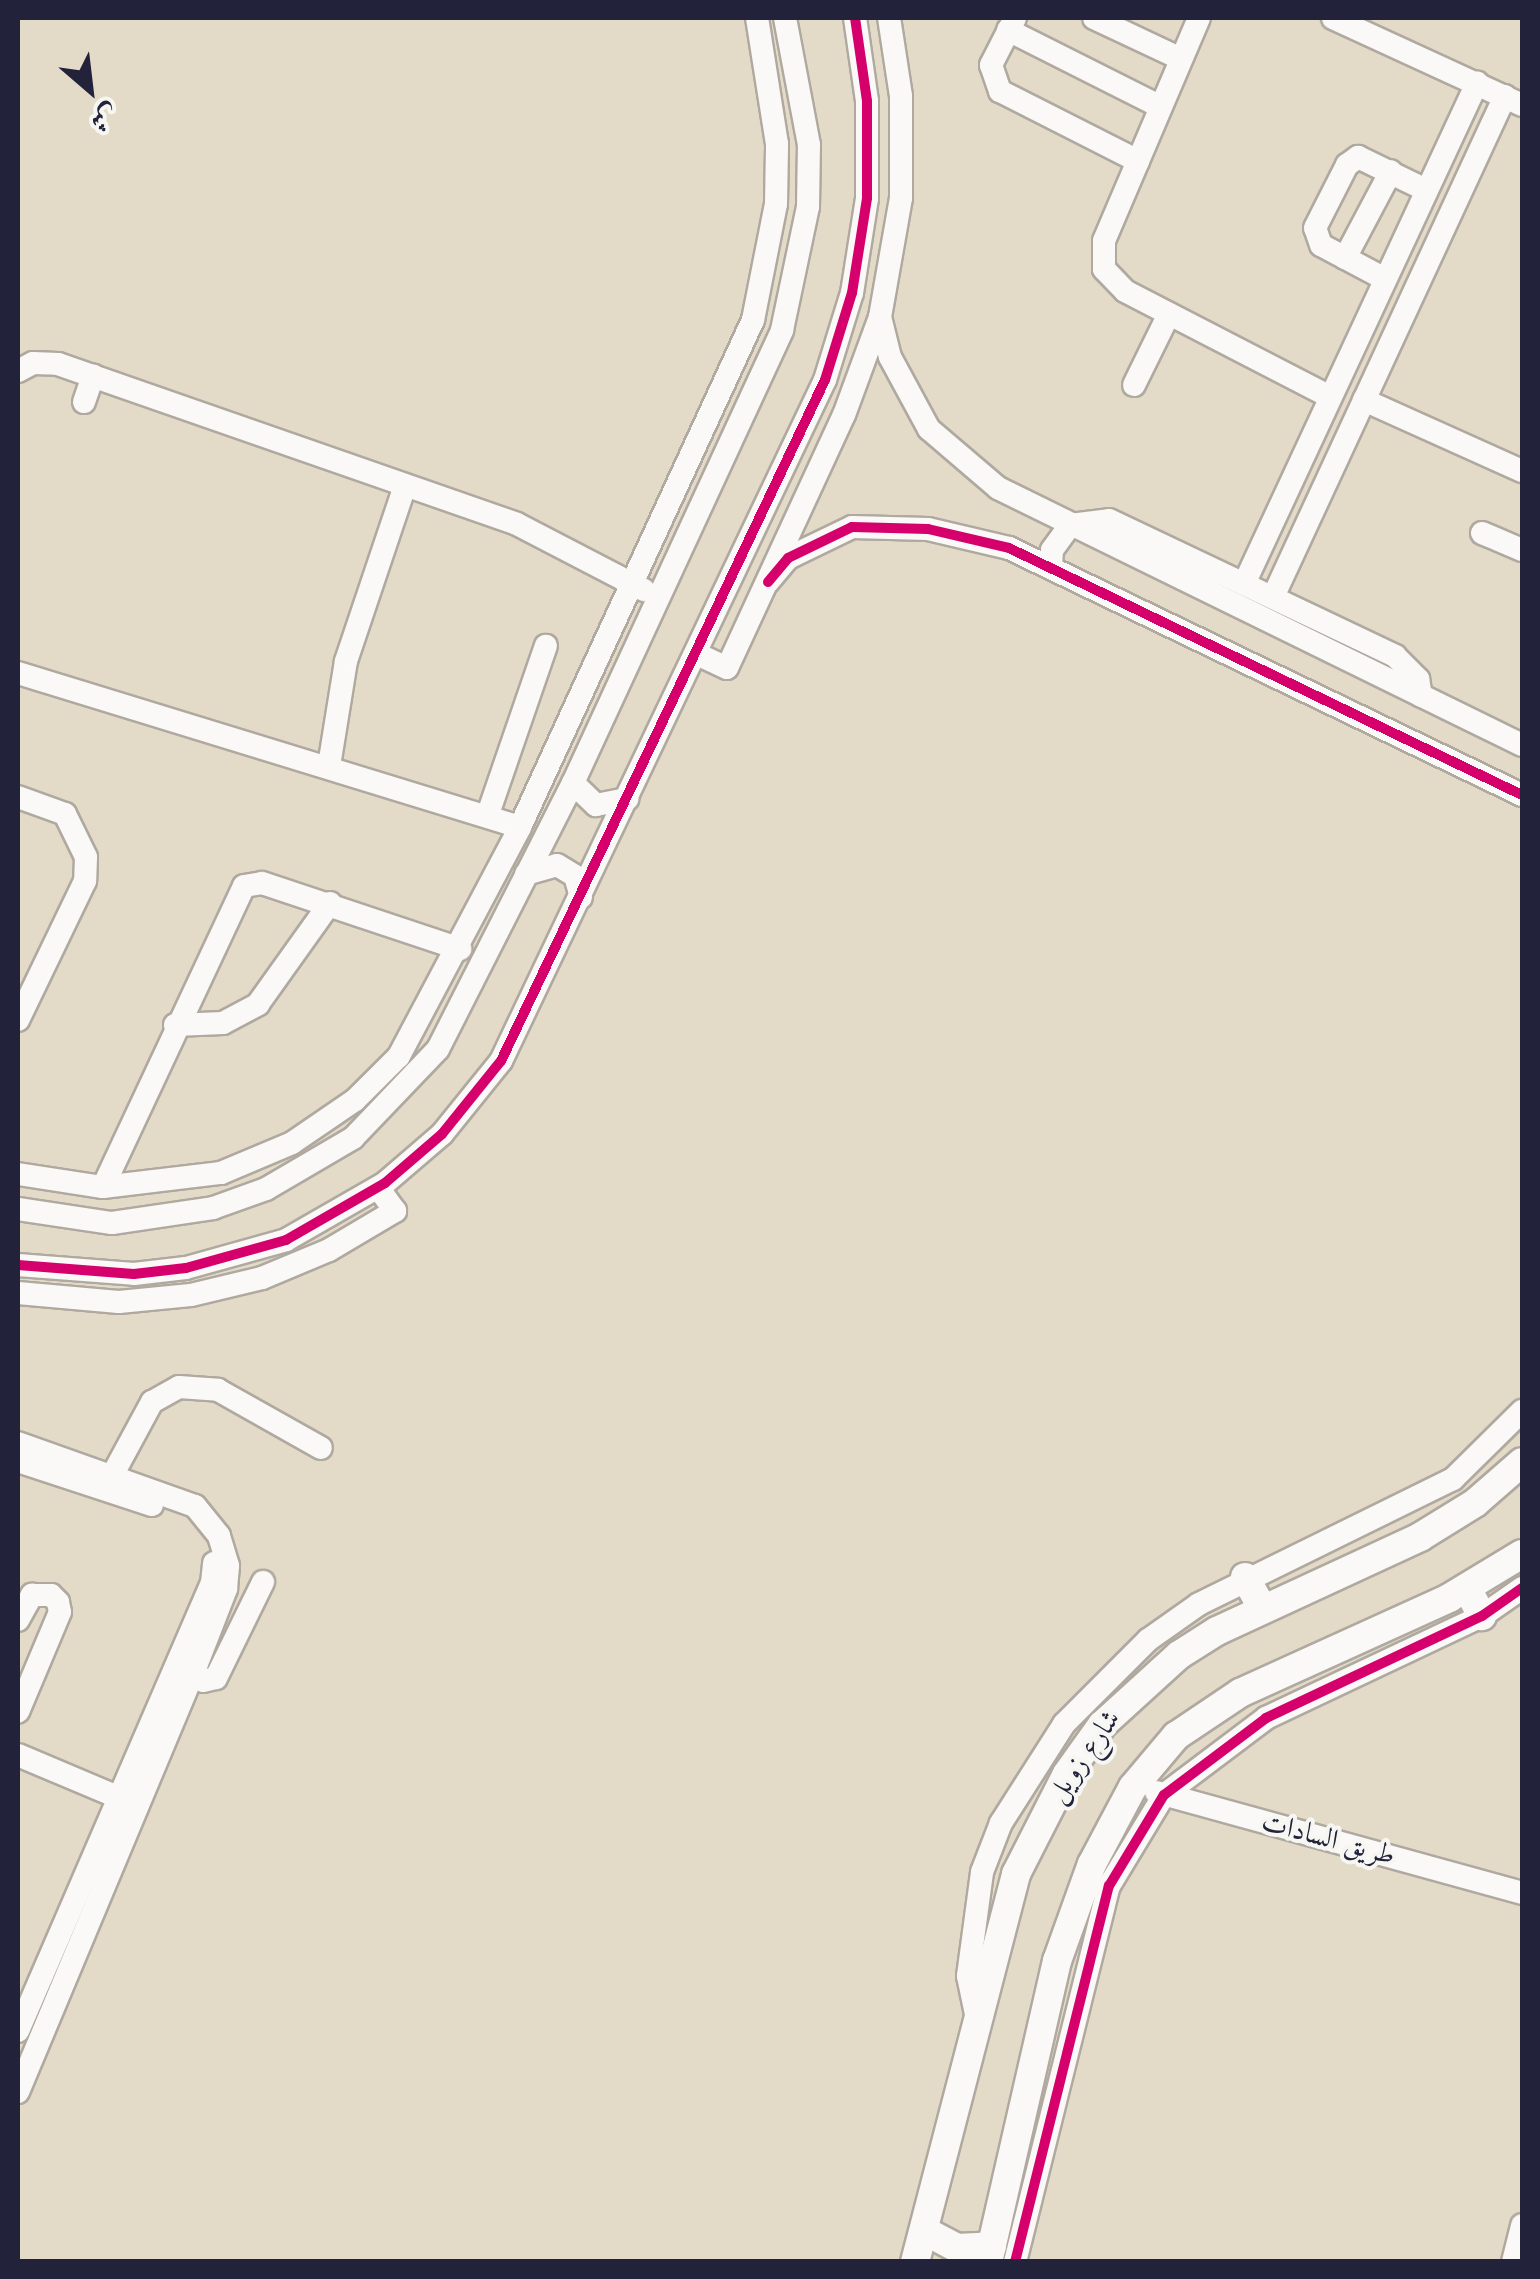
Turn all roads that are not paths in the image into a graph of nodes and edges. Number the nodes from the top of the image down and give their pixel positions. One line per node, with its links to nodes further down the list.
1 (756, 18): 36 (street)
2 (785, 18): 37 (street)
3 (855, 18): 12 (street)
4 (889, 18): 11 (street)
5 (1094, 18): 9 (street)
6 (1199, 18): 9 (street)
7 (1333, 18): 10 (street)
8 (1012, 24): 14 (street); 15 (street)
9 (1181, 59): 14 (street)
10 (1476, 83): 13 (street); 17 (street)
11 (902, 96): 12 (street); 21 (street)
12 (867, 101): 40 (street)
13 (1514, 101): 26 (street)
14 (1161, 107): 15 (street)
15 (1138, 161): 20 (street)
16 (1390, 171): 17 (street); 18 (street); 18 (street)
17 (1426, 190): 19 (street)
18 (1345, 258): 19 (street)
19 (1385, 279): 25 (street)
20 (1169, 314): 24 (street); 25 (street)
21 (880, 317): 30 (street); 34 (street)
22 (18, 371): 23 (street)
23 (93, 376): 27 (street); 29 (street)
24 (1134, 385)
25 (1330, 398): 35 (street)
26 (1364, 400): 28 (street); 38 (street)
27 (84, 402)
28 (1522, 471)
29 (406, 486): 36 (street); 44 (street)
30 (1070, 525): 33 (street); 35 (street); 42 (street)
31 (1482, 533): 32 (street)
32 (1522, 550)
33 (1051, 565): 34 (street); 46 (street)
34 (768, 582): 40 (street)
35 (1244, 584): 38 (street)
36 (633, 586): 37 (street); 50 (street)
37 (661, 598): 45 (street)
38 (1273, 598): 42 (street)
39 (546, 646): 49 (street)
40 (697, 654): 48 (street)
41 (18, 672): 44 (street)
42 (1421, 696): 43 (street)
43 (1522, 745)
44 (330, 766): 49 (street)
45 (573, 783): 48 (street); 51 (street)
46 (1522, 795)
47 (18, 797): 55 (street)
48 (627, 799): 52 (street)
49 (488, 814): 50 (street)
50 (520, 827): 54 (street)
51 (526, 874): 52 (street); 60 (street)
52 (581, 897): 59 (street)
53 (330, 904): 54 (street); 56 (street); 56 (street)
54 (460, 948): 58 (street)
55 (18, 1020)
56 (174, 1025): 58 (street)
57 (18, 1174): 58 (street)
58 (103, 1187)
59 (378, 1188): 61 (street); 62 (street)
60 (18, 1209)
61 (18, 1265)
62 (18, 1293)
63 (1522, 1411): 71 (street)
64 (321, 1448): 68 (street)
65 (19, 1451): 67 (street)
66 (1522, 1462): 75 (main road, شارع زويل)
67 (76, 1472): 68 (street); 69 (street)
68 (113, 1474): 69 (street)
69 (138, 1493): 78 (street)
70 (1522, 1554): 73 (main road, شارع زويل)
71 (1245, 1577): 75 (main road); 91 (street)
72 (263, 1582): 78 (street)
73 (1467, 1588): 76 (main road); 82 (main road, شارع زويل)
74 (1522, 1588): 76 (street)
75 (1263, 1610): 91 (main road, شارع زويل)
76 (1482, 1616): 83 (street)
77 (18, 1620): 79 (street)
78 (182, 1672): 80 (street)
79 (18, 1712)
80 (148, 1749): 84 (street); 85 (street)
81 (18, 1755): 84 (street)
82 (1133, 1786): 83 (street, طريق السادات); 95 (main road, شارع زويل)
83 (1164, 1795): 86 (street, طريق السادات); 95 (street)
84 (120, 1798): 85 (street)
85 (99, 1868): 87 (street); 88 (street)
86 (1522, 1893)
87 (28, 1979): 88 (street); 89 (street)
88 (61, 1993): 90 (street)
89 (21, 2016): 90 (street)
90 (50, 2019): 92 (street)
91 (978, 2028): 94 (main road, شارع زويل)
92 (18, 2092)
93 (1522, 2225): 97 (street)
94 (925, 2231): 95 (main road); 96 (main road, شارع زويل)
95 (999, 2256)
96 (915, 2262)
97 (1514, 2262)

